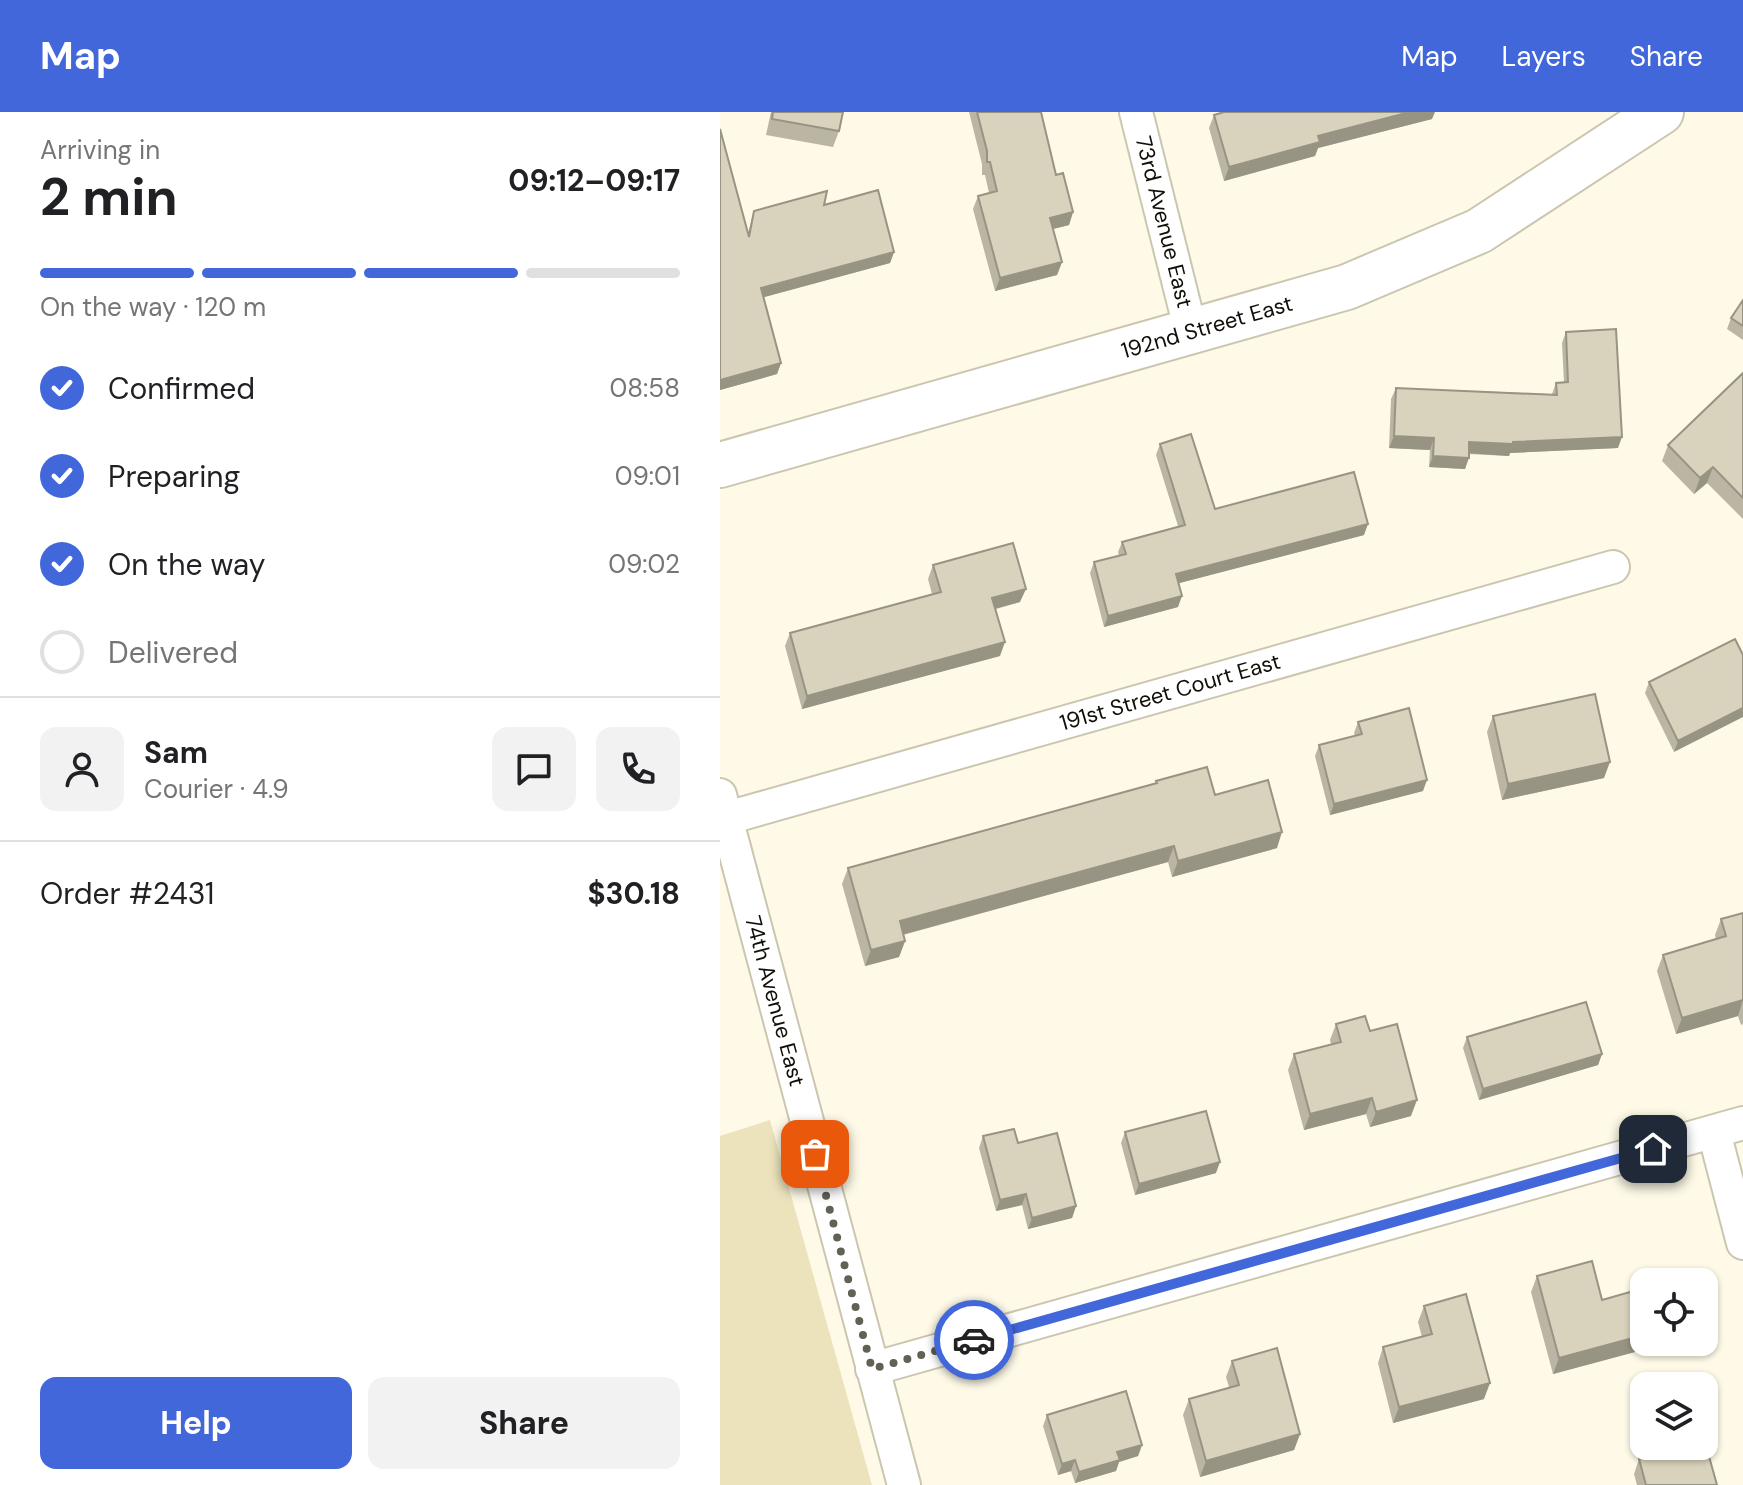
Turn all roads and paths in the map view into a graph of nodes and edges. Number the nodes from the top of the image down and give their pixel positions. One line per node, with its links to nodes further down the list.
1 (1136, 112): 3 (street, 73rd Avenue East)
2 (1661, 112): 3 (street, 192nd Street East)
3 (1191, 332): 4 (street, 192nd Street East)
4 (720, 465)
5 (1613, 567): 6 (street, 191st Street Court East)
6 (723, 806): 9 (street, 74th Avenue East)
7 (1728, 1128): 8 (street); 9 (street)
8 (1743, 1243)
9 (872, 1369): 10 (street, 74th Avenue East)
10 (904, 1485)

